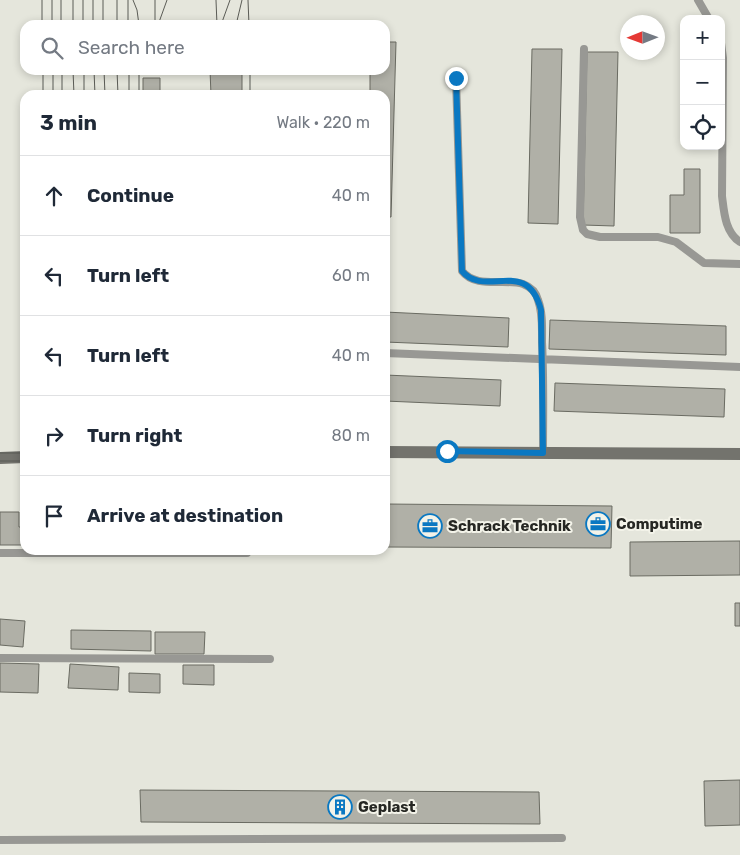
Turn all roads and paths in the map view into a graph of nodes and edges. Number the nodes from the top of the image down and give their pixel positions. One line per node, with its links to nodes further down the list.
1 (698, 0): 2 (lane)
2 (707, 15)
3 (584, 49): 7 (lane)
4 (723, 60): 6 (lane)
5 (456, 78): 9 (lane)
6 (740, 242)
7 (740, 264)
8 (390, 353): 9 (lane)
9 (543, 360): 10 (lane); 12 (lane)
10 (740, 368)
11 (390, 452): 12 (main road)
12 (543, 453): 13 (main road)
13 (740, 454)
14 (0, 458): 15 (main road)
15 (20, 458)
16 (0, 553): 17 (lane)
17 (20, 553)
18 (0, 658): 19 (lane)
19 (270, 660)
20 (562, 838): 21 (lane)
21 (0, 840)

